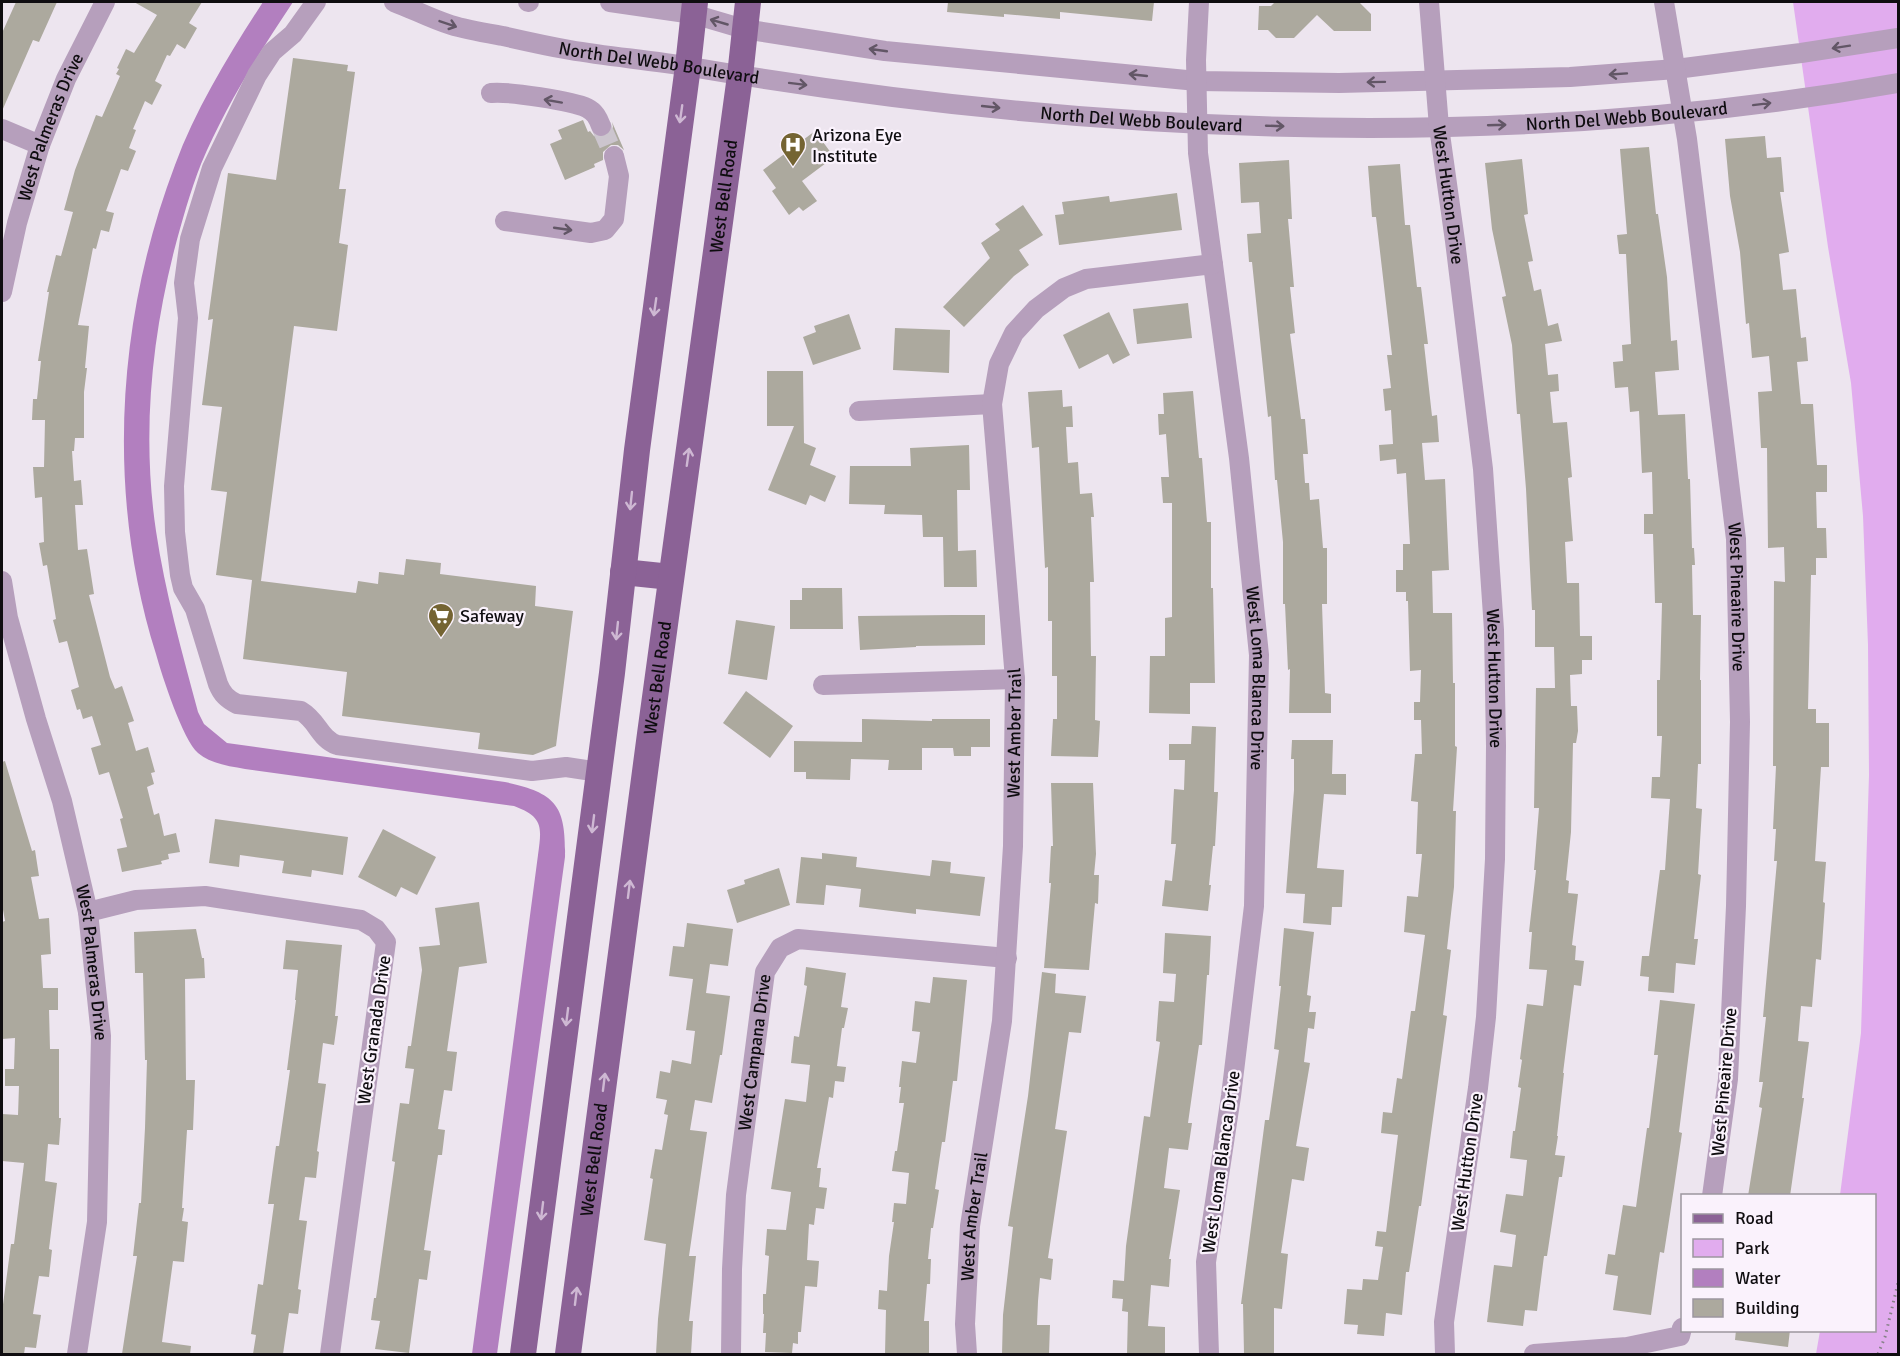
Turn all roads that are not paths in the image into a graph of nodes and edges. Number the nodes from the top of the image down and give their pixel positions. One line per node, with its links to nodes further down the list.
1 (105, 2): 25 (street, West Palmeras Drive)
2 (315, 2): 37 (street)
3 (394, 2): 9 (street, North Del Webb Boulevard)
4 (610, 2): 10 (street)
5 (748, 2): 11 (main road, West Bell Road)
6 (1200, 2): 16 (street, West Loma Blanca Drive)
7 (1429, 2): 17 (street, West Hutton Drive)
8 (1664, 2): 14 (street, West Pineaire Drive)
9 (423, 7): 13 (street, North Del Webb Boulevard, one-way to 13)
10 (694, 8): 11 (street, one-way to 10); 13 (main road)
11 (744, 29): 15 (main road, West Bell Road); 16 (street, one-way to 11)
12 (1899, 38): 14 (street, one-way to 14)
13 (688, 66): 15 (street, North Del Webb Boulevard); 32 (main road, one-way to 32)
14 (1676, 69): 17 (street, one-way to 17); 20 (street, West Pineaire Drive)
15 (740, 76): 21 (street, North Del Webb Boulevard, one-way to 21); 33 (main road, West Bell Road, one-way to 15)
16 (1197, 81): 17 (street, one-way to 16); 21 (street, West Loma Blanca Drive)
17 (1435, 81): 23 (street, West Hutton Drive)
18 (1899, 84): 20 (street, North Del Webb Boulevard, one-way to 18)
19 (491, 93): 22 (street, one-way to 19)
20 (1683, 114): 23 (street, North Del Webb Boulevard, one-way to 20); 40 (street, West Pineaire Drive)
21 (1197, 124): 23 (street, North Del Webb Boulevard, one-way to 23); 28 (street, West Loma Blanca Drive)
22 (601, 126)
23 (1439, 127): 49 (street, West Hutton Drive)
24 (2, 129): 25 (street)
25 (40, 145): 29 (street, West Palmeras Drive)
26 (614, 156): 27 (street, one-way to 26)
27 (505, 221)
28 (1214, 264): 30 (street, West Amber Trail); 48 (street, West Loma Blanca Drive)
29 (2, 292)
30 (992, 404): 31 (street); 35 (street, West Amber Trail)
31 (859, 411)
32 (623, 573): 33 (main road); 37 (main road, one-way to 37)
33 (671, 577): 45 (main road, West Bell Road, one-way to 33)
34 (2, 581): 38 (street, West Palmeras Drive)
35 (1015, 679): 36 (street); 39 (street, West Amber Trail)
36 (823, 685)
37 (599, 772): 44 (main road, one-way to 44)
38 (88, 912): 42 (street, West Palmeras Drive); 43 (street, West Granada Drive)
39 (1007, 958): 46 (street, West Campana Drive); 47 (street, West Amber Trail)
40 (1712, 1194)
41 (1682, 1332): 50 (street)
42 (77, 1354)
43 (330, 1354)
44 (524, 1354)
45 (568, 1354)
46 (731, 1354)
47 (967, 1354)
48 (1209, 1354)
49 (1445, 1354)
50 (1534, 1354)

